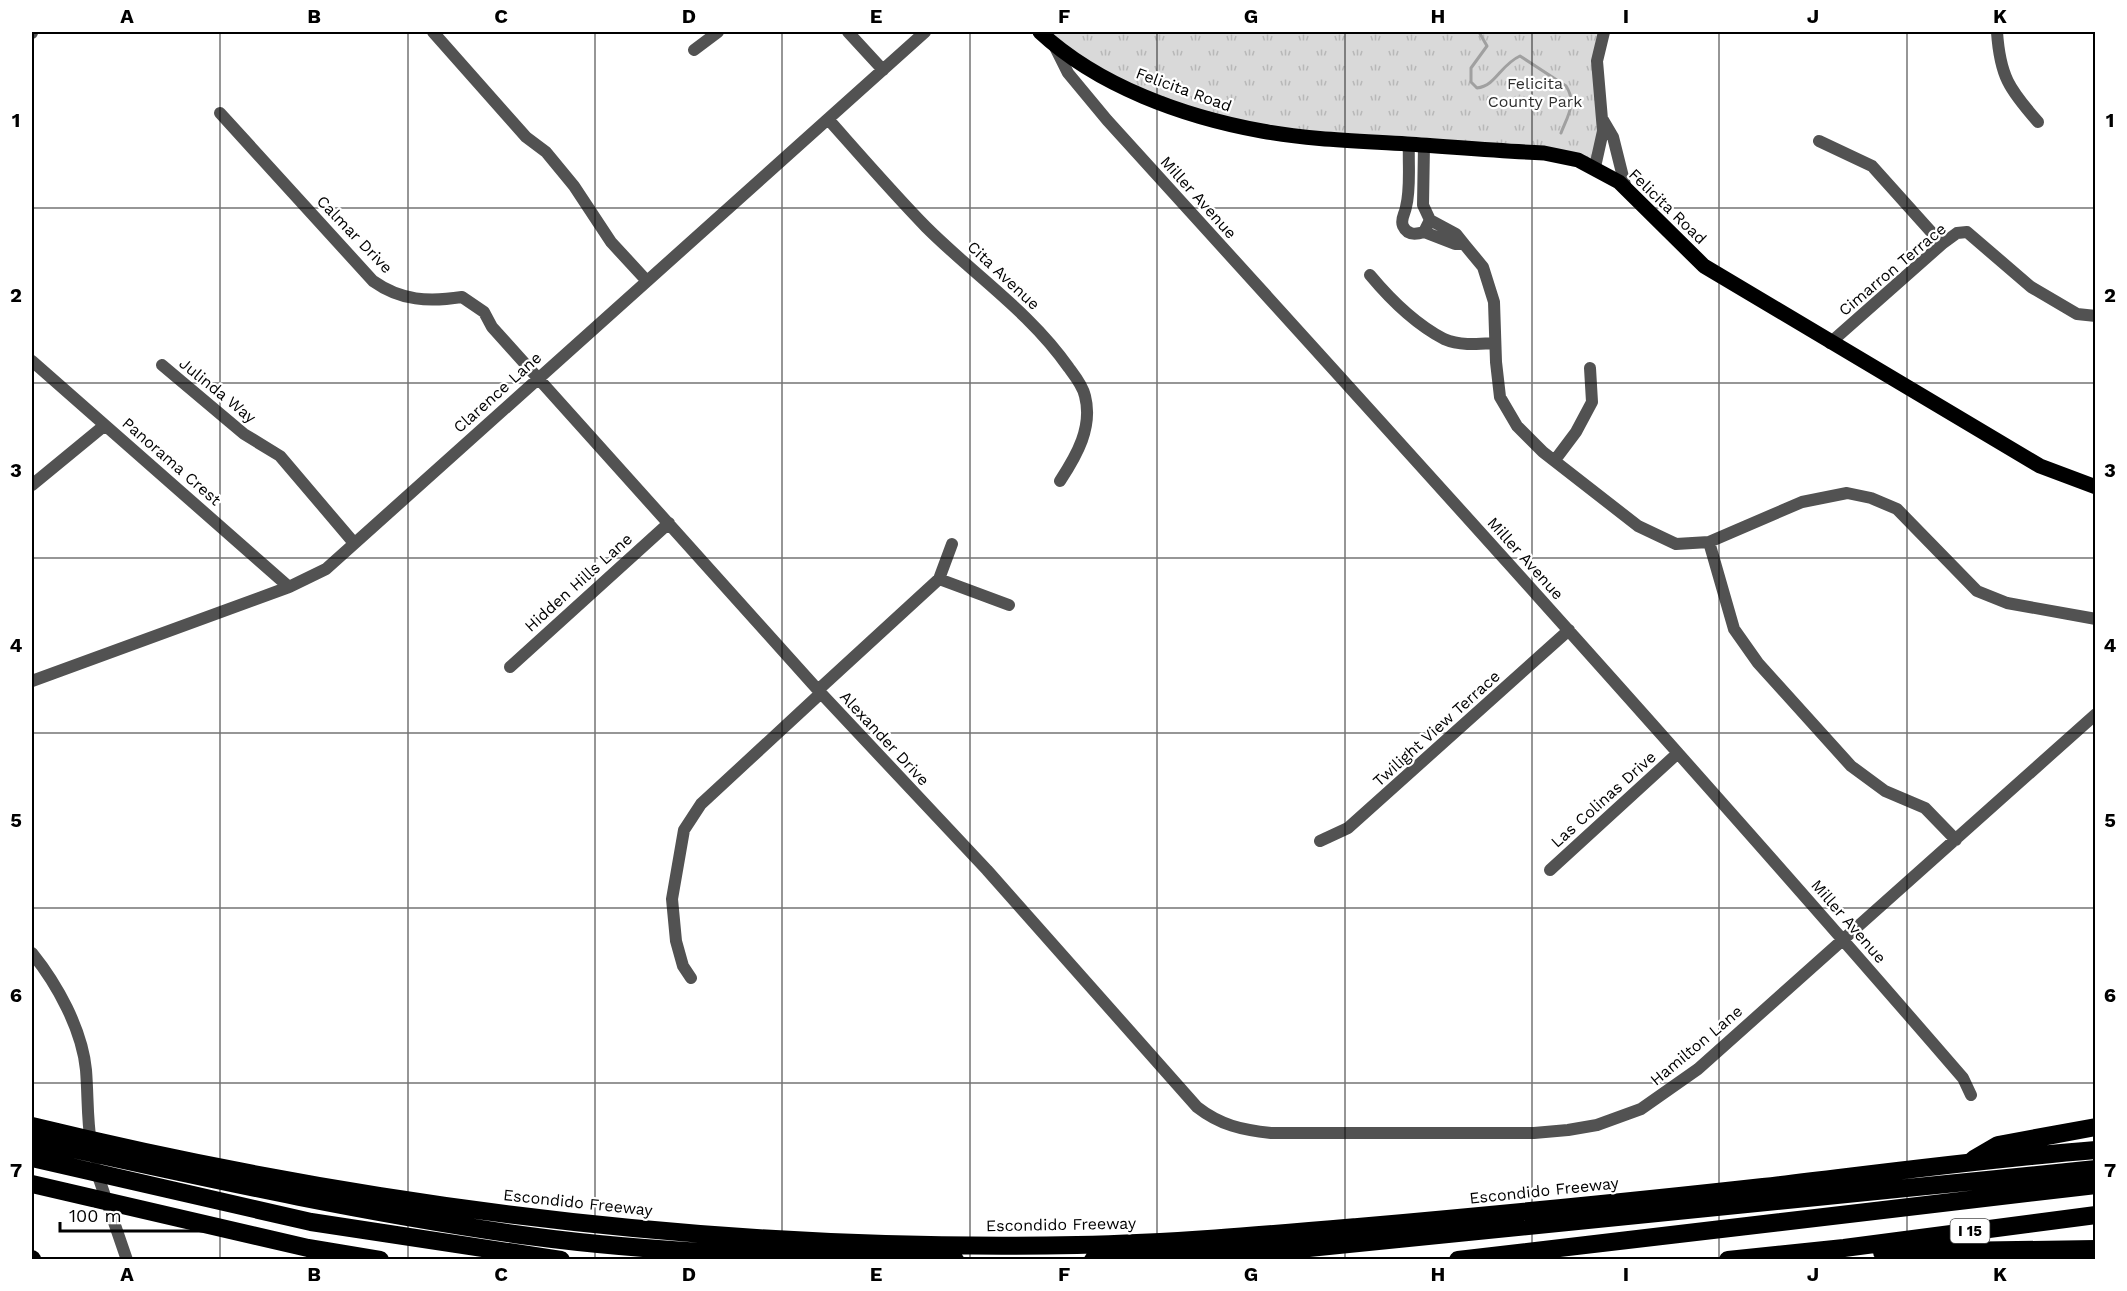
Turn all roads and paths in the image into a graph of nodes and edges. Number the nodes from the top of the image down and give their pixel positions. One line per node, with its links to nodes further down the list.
1 (433, 32): 24 (street)
2 (717, 32): 9 (street)
3 (848, 32): 10 (street)
4 (925, 32): 10 (street, Clarence Lane)
5 (1040, 32): 8 (main road, Felicita Road)
6 (1604, 32): 13 (street)
7 (1997, 32): 14 (street)
8 (1054, 45): 16 (main road, Felicita Road); 45 (street, Miller Avenue)
9 (694, 50)
10 (883, 69): 12 (street, Clarence Lane)
11 (220, 113): 31 (street, Calmar Drive)
12 (828, 119): 24 (street, Clarence Lane); 34 (street, Cita Avenue)
13 (1603, 119): 17 (street); 18 (street)
14 (2038, 122)
15 (1819, 141): 22 (street)
16 (1417, 144): 17 (main road, Felicita Road); 19 (street); 20 (street)
17 (1595, 167): 18 (main road, Felicita Road)
18 (1626, 189): 27 (main road, Felicita Road)
19 (1430, 220): 20 (street); 21 (street)
20 (1424, 232): 21 (street)
21 (1464, 244): 26 (street)
22 (1942, 244): 25 (street, Cimarron Terrace); 27 (street, Cimarron Terrace)
23 (1370, 275): 26 (street)
24 (646, 280): 31 (street, Clarence Lane)
25 (2096, 316)
26 (1495, 343): 33 (street)
27 (1830, 343): 36 (main road, Felicita Road)
28 (32, 361): 32 (street, Panorama Crest)
29 (162, 365): 39 (street, Julinda Way)
30 (1590, 368): 33 (street)
31 (538, 377): 37 (street, Alexander Drive); 39 (street, Clarence Lane)
32 (105, 424): 35 (street); 42 (street, Panorama Crest)
33 (1555, 460): 38 (street)
34 (1060, 481)
35 (32, 485)
36 (2096, 487)
37 (669, 522): 46 (street, Hidden Hills Lane); 48 (street, Alexander Drive)
38 (1708, 542): 44 (street); 51 (street)
39 (354, 543): 42 (street, Clarence Lane)
40 (952, 544): 41 (street)
41 (939, 579): 43 (street); 48 (street)
42 (290, 587): 47 (street, Clarence Lane)
43 (1009, 605)
44 (2096, 619)
45 (1569, 630): 50 (street, Miller Avenue); 52 (street, Twilight View Terrace)
46 (510, 668)
47 (32, 681)
48 (820, 691): 56 (street); 58 (street, Alexander Drive)
49 (2096, 714): 51 (street, Hamilton Lane)
50 (1678, 753): 53 (street, Las Colinas Drive); 54 (street, Miller Avenue)
51 (1956, 840): 54 (street, Hamilton Lane)
52 (1320, 841)
53 (1550, 870)
54 (1844, 939): 57 (street, Miller Avenue); 58 (street, Hamilton Lane)
55 (32, 953): 73 (street)
56 (691, 978)
57 (1971, 1095)
58 (1212, 1118)
59 (32, 1126): 62 (highway, Escondido Freeway)
60 (2096, 1127): 65 (highway)
61 (32, 1140): 62 (highway)
62 (60, 1148): 64 (highway); 65 (highway, Escondido Freeway); 67 (highway)
63 (2096, 1150): 65 (highway, Escondido Freeway)
64 (32, 1158)
65 (1967, 1162)
66 (2096, 1167): 77 (highway)
67 (134, 1173): 75 (highway); 76 (highway)
68 (32, 1184): 74 (highway)
69 (2096, 1185): 78 (highway)
70 (2096, 1215): 71 (highway, I 15)
71 (1844, 1248): 72 (highway); 79 (highway, I 15)
72 (2096, 1249)
73 (127, 1260)
74 (380, 1260)
75 (561, 1260)
76 (955, 1260)
77 (1094, 1260)
78 (1458, 1260)
79 (1728, 1260)

